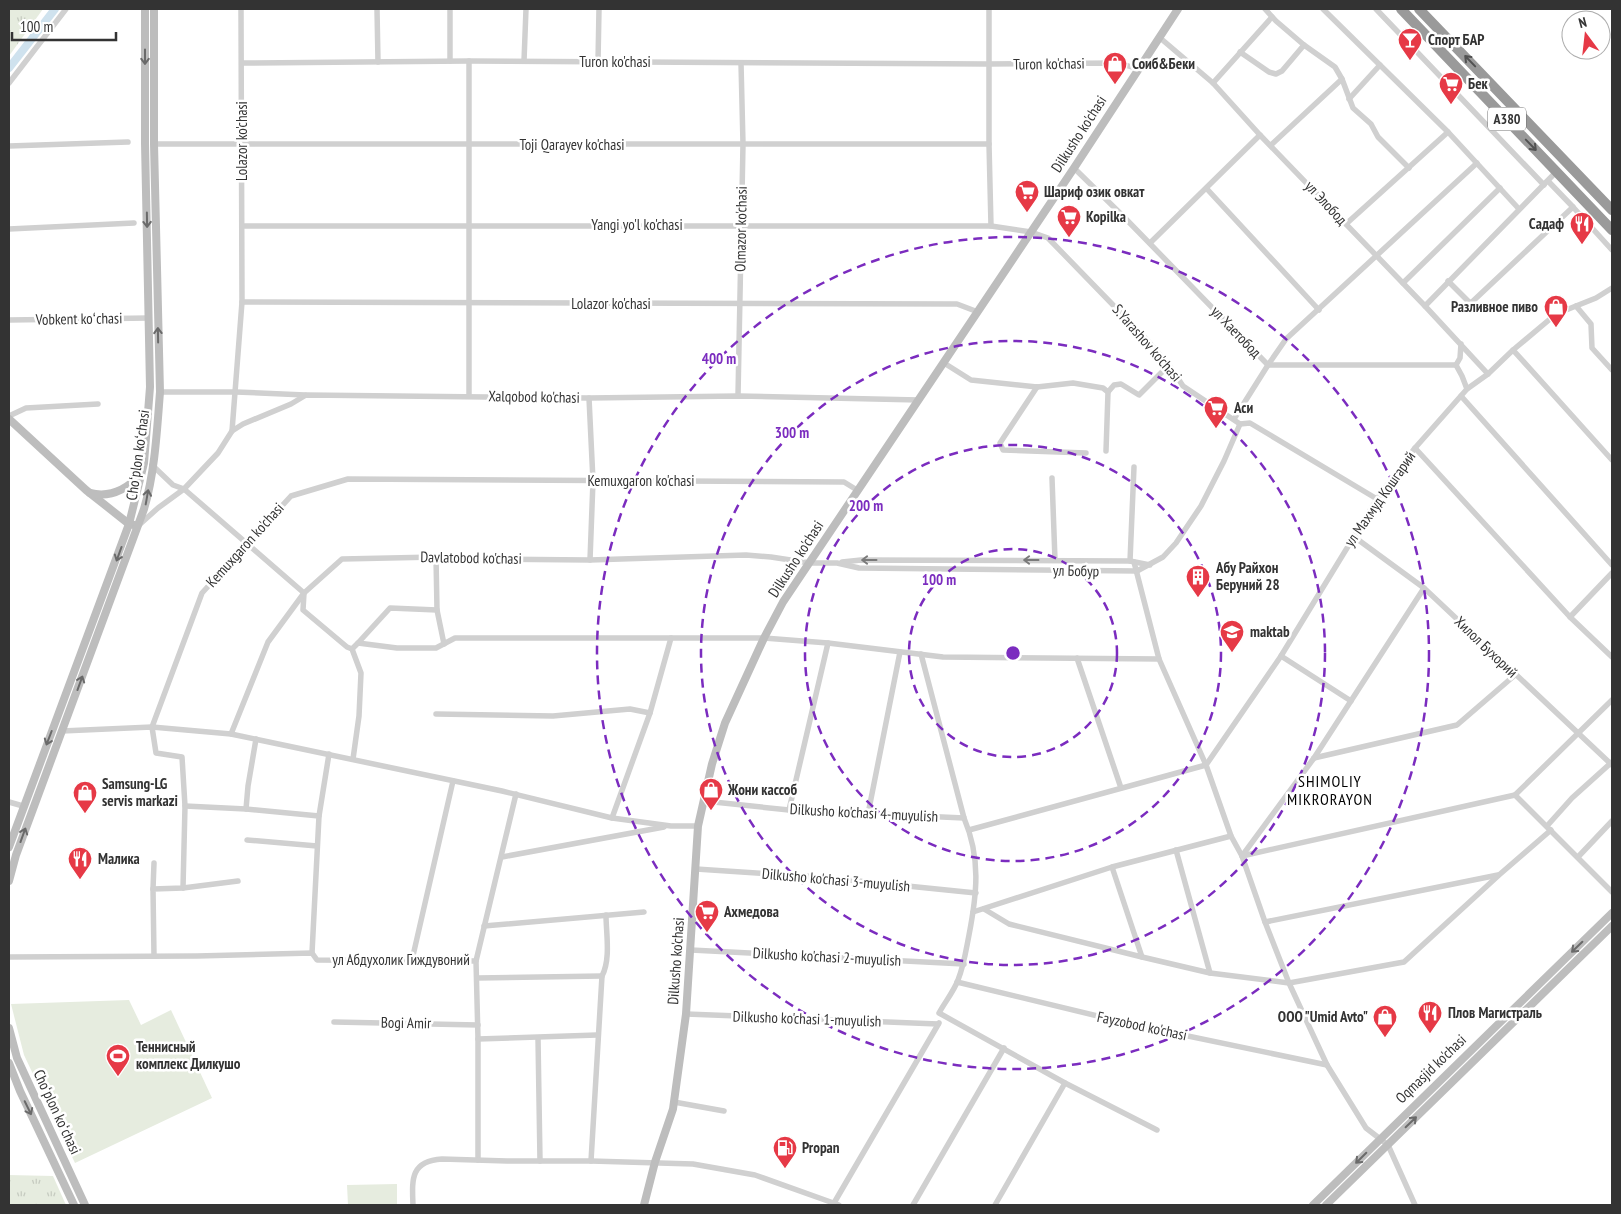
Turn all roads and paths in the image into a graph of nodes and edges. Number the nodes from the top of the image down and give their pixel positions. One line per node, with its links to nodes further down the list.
1 (66, 9): 32 (street)
2 (145, 9): 76 (main road, Choʻplon koʻchasi, one-way to 76)
3 (154, 9): 37 (main road, Choʻplon koʻchasi)
4 (241, 9): 25 (street, Lolazor ko'chasi)
5 (377, 9): 23 (street)
6 (450, 9): 20 (street)
7 (526, 9): 22 (street)
8 (599, 9): 24 (street)
9 (989, 9): 27 (street)
10 (1178, 9): 17 (main road, Dilkusho ko'chasi)
11 (1265, 9): 16 (street)
12 (1322, 9): 28 (street)
13 (1376, 9): 48 (street)
14 (1401, 9): 47 (highway, A380, one-way to 47)
15 (1420, 9): 53 (highway, A380, one-way to 15)
16 (1272, 17): 18 (street); 19 (street)
17 (1159, 37): 29 (main road, Dilkusho ko'chasi); 31 (street, ул Элобод)
18 (1304, 45): 19 (street); 30 (street)
19 (1240, 52): 31 (street)
20 (450, 61): 21 (street, Turon ko'chasi); 23 (street, Turon ko'chasi)
21 (469, 61): 22 (street, Turon ko'chasi); 41 (street)
22 (524, 61): 24 (street, Turon ko'chasi)
23 (378, 62): 25 (street, Turon ko'chasi)
24 (598, 62): 26 (street, Turon ko'chasi)
25 (242, 63): 38 (street, Lolazor ko'chasi)
26 (741, 63): 27 (street, Turon ko'chasi); 39 (street, Olmazor ko'chasi)
27 (988, 64): 29 (street, Turon ko'chasi); 40 (street)
28 (1380, 65): 33 (street); 34 (street)
29 (1138, 68): 45 (main road, Dilkusho ko'chasi)
30 (1342, 79): 33 (street); 42 (street)
31 (1213, 82): 35 (street, ул Элобод)
32 (9, 83)
33 (1350, 99): 46 (street)
34 (1448, 132): 44 (street); 46 (street)
35 (1260, 135): 42 (street, ул Элобод); 50 (street)
36 (128, 142): 43 (street)
37 (154, 144): 38 (street, Toji Qarayev ko'chasi); 88 (main road, Choʻplon koʻchasi, one-way to 37)
38 (241, 144): 41 (street, Toji Qarayev ko'chasi); 58 (street, Lolazor ko'chasi)
39 (743, 144): 40 (street, Toji Qarayev ko'chasi); 41 (street, Toji Qarayev ko'chasi); 57 (street, Olmazor ko'chasi)
40 (989, 144): 59 (street)
41 (470, 145): 56 (street)
42 (1271, 145): 55 (street, ул Элобод)
43 (9, 146)
44 (1478, 163): 49 (street); 65 (street)
45 (1074, 168): 62 (main road, Dilkusho ko'chasi); 63 (street, ул Хаетобод)
46 (1409, 168): 55 (street)
47 (1557, 171): 48 (street); 61 (highway, A380)
48 (1546, 183): 51 (street); 52 (street)
49 (1500, 188): 52 (street); 67 (street)
50 (1207, 189): 63 (street); 74 (street)
51 (1573, 207): 64 (street); 66 (street)
52 (1519, 209): 66 (street)
53 (1612, 210)
54 (134, 223): 60 (street)
55 (1346, 224): 65 (street, ул Элобод)
56 (469, 225): 57 (street, Yangi yo'l ko'chasi); 58 (street, Yangi yo'l ko'chasi); 70 (street)
57 (740, 225): 59 (street, Yangi yo'l ko'chasi); 71 (street, Olmazor ko'chasi)
58 (242, 226): 69 (street, Lolazor ko'chasi)
59 (991, 226): 62 (street, Yangi yo'l ko'chasi)
60 (9, 229)
61 (1612, 230)
62 (1031, 232): 75 (main road, Dilkusho ko'chasi); 81 (street, S.Yarashov ko'chasi)
63 (1150, 243): 82 (street, ул Хаетобод)
64 (1612, 250)
65 (1376, 255): 67 (street, ул Элобод); 74 (street)
66 (1448, 281): 72 (street)
67 (1403, 283): 72 (street, ул Элобод)
68 (1612, 288): 73 (street, ул Махмуд Кошгарий)
69 (242, 302): 70 (street, Lolazor ko'chasi); 89 (street, Lolazor ko'chasi)
70 (470, 304): 71 (street, Lolazor ko'chasi); 92 (street)
71 (739, 304): 75 (street, Lolazor ko'chasi); 93 (street, Olmazor ko'chasi)
72 (1425, 306): 78 (street, ул Элобод)
73 (1576, 306): 79 (street, ул Махмуд Кошгарий); 84 (street)
74 (1319, 310): 82 (street)
75 (978, 312): 80 (main road, Dilkusho ko'chasi)
76 (149, 318): 77 (street, Vobkent koʻchasi); 108 (main road, Choʻplon koʻchasi)
77 (9, 320)
78 (1461, 344): 83 (street); 85 (street, ул Элобод)
79 (1513, 350): 85 (street, ул Махмуд Кошгарий); 105 (street)
80 (944, 363): 86 (street); 96 (main road, Dilkusho ko'chasi)
81 (1169, 365): 90 (street); 99 (street, S.Yarashov ko'chasi)
82 (1268, 365): 83 (street, ул Хаетобод); 99 (street)
83 (1456, 366): 87 (street)
84 (1612, 370)
85 (1488, 374): 87 (street, ул Махмуд Кошгарий)
86 (1037, 387): 90 (street); 104 (street)
87 (1467, 389): 94 (street, ул Махмуд Кошгарий)
88 (160, 392): 89 (street); 106 (main road, Choʻplon koʻchasi)
89 (236, 392): 91 (street); 101 (street)
90 (1108, 392): 103 (street)
91 (306, 395): 92 (street, Xalqobod ko'chasi); 101 (street, Xalqobod ko'chasi)
92 (469, 396): 95 (street, Xalqobod ko'chasi)
93 (738, 396): 95 (street, Xalqobod ko'chasi); 96 (street, Xalqobod ko'chasi)
94 (1460, 396): 102 (street, ул Махмуд Кошгарий); 126 (street)
95 (588, 398): 110 (street)
96 (919, 400): 112 (main road, Dilkusho ko'chasi)
97 (98, 404): 98 (street)
98 (9, 418): 113 (main road)
99 (1234, 420): 100 (street, S.Yarashov ko'chasi)
100 (1240, 424): 114 (street, S.Yarashov ko'chasi); 125 (street)
101 (232, 431): 111 (street, Xalqobod ko'chasi)
102 (1415, 448): 114 (street, ул Махмуд Кошгарий); 132 (street)
103 (1106, 451)
104 (1086, 453)
105 (1612, 460)
106 (152, 465): 111 (street); 116 (main road, Choʻplon koʻchasi, one-way to 106)
107 (1134, 467): 122 (street)
108 (141, 474): 113 (main road); 115 (main road, Choʻplon koʻchasi)
109 (1052, 478): 121 (street)
110 (593, 481): 112 (street, Kemuxgaron ko'chasi); 118 (street, Kemuxgaron ko'chasi); 120 (street)
111 (184, 489): 116 (street, Xalqobod ko'chasi); 118 (street)
112 (857, 490): 123 (main road, Dilkusho ko'chasi)
113 (89, 492): 115 (main road)
114 (1377, 500): 117 (street, ул Махмуд Кошгарий)
115 (130, 524): 116 (main road); 166 (main road, Choʻplon koʻchasi, one-way to 166)
116 (138, 525): 151 (main road, Choʻplon koʻchasi, one-way to 116)
117 (1353, 536): 129 (street, Хилол Бухорий); 141 (street, ул Махмуд Кошгарий)
118 (246, 544): 130 (street); 150 (street, Kemuxgaron ko'chasi)
119 (436, 557): 120 (street, Davlatobod ko'chasi); 130 (street, Davlatobod ko'chasi); 131 (street)
120 (590, 560): 123 (street, Davlatobod ko'chasi)
121 (1055, 560): 122 (street); 124 (street, one-way to 124)
122 (1132, 562): 125 (street); 127 (street)
123 (810, 563): 124 (street, ул Бобур); 134 (main road, Dilkusho ko'chasi)
124 (837, 563): 127 (street, ул Бобур)
125 (1150, 565): 127 (street)
126 (1612, 565)
127 (1137, 572): 144 (street)
128 (1612, 573): 132 (street)
129 (1424, 588): 145 (street, Хилол Бухорий); 147 (street)
130 (304, 593): 138 (street); 153 (street, Davlatobod ko'chasi)
131 (437, 610): 135 (street); 137 (street)
132 (1570, 617): 142 (street)
133 (671, 638): 134 (street); 137 (street); 148 (street)
134 (764, 638): 136 (street); 164 (main road, Dilkusho ko'chasi)
135 (358, 643): 137 (street); 138 (street)
136 (828, 643): 139 (street); 169 (street)
137 (444, 644)
138 (352, 649): 156 (street)
139 (900, 652): 140 (street); 170 (street)
140 (921, 654): 143 (street); 173 (street)
141 (1281, 656): 147 (street); 159 (street, ул Махмуд Кошгарий)
142 (1612, 657)
143 (1077, 658): 144 (street); 161 (street)
144 (1159, 658): 159 (street)
145 (1515, 675): 152 (street, Хилол Бухорий); 157 (street)
146 (1612, 700): 152 (street)
147 (1351, 701): 157 (street)
148 (650, 713): 149 (street); 172 (street)
149 (436, 714)
150 (152, 726): 151 (street); 153 (street); 167 (street, Kemuxgaron ko'chasi)
151 (62, 731): 192 (main road, Choʻplon koʻchasi, one-way to 151)
152 (1578, 732): 158 (street, Хилол Бухорий); 163 (street)
153 (231, 734): 154 (street)
154 (256, 739): 155 (street); 168 (street)
155 (329, 754): 156 (street); 171 (street)
156 (353, 758): 160 (street)
157 (1314, 758): 184 (street)
158 (1612, 764): 177 (street)
159 (1206, 765): 161 (street); 179 (street)
160 (453, 781): 162 (street); 210 (street)
161 (1121, 788): 178 (street)
162 (516, 794): 172 (street); 185 (street, ул Абдухолик Гиждувоний)
163 (1515, 795): 177 (street); 184 (street)
164 (704, 801): 169 (street, Dilkusho ko'chasi 4-muyulish); 176 (main road, Dilkusho ko'chasi)
165 (9, 802): 166 (street)
166 (23, 806): 182 (main road, Choʻplon koʻchasi)
167 (185, 806): 168 (street); 193 (street, Kemuxgaron ko'chasi)
168 (246, 809): 171 (street)
169 (789, 810): 170 (street, Dilkusho ko'chasi 4-muyulish)
170 (868, 814): 173 (street, Dilkusho ko'chasi 4-muyulish)
171 (319, 816): 181 (street)
172 (612, 818): 175 (street)
173 (964, 818): 178 (street)
174 (1612, 822): 186 (street)
175 (671, 826): 176 (street); 185 (street)
176 (698, 826): 189 (main road, Dilkusho ko'chasi)
177 (1549, 828): 186 (street); 190 (street)
178 (969, 830): 196 (street)
179 (1231, 836): 183 (street); 184 (street)
180 (247, 840): 181 (street)
181 (316, 846): 206 (street)
182 (9, 847)
183 (1176, 850): 188 (street); 213 (street)
184 (1242, 856): 202 (street)
185 (502, 857): 203 (street, ул Абдухолик Гиждувоний)
186 (1578, 857): 195 (street)
187 (154, 863): 194 (street)
188 (1112, 868): 197 (street); 209 (street)
189 (696, 869): 196 (street, Dilkusho ko'chasi 3-muyulish); 205 (main road, Dilkusho ko'chasi)
190 (1500, 875): 202 (street); 217 (street)
191 (238, 881): 193 (street)
192 (9, 882)
193 (183, 888): 194 (street)
194 (153, 889): 207 (street)
195 (1612, 892)
196 (976, 893): 199 (street)
197 (984, 909): 199 (street); 209 (street)
198 (644, 912): 201 (street)
199 (973, 912): 212 (street)
200 (1612, 913): 235 (main road, Oqmasjid ko'chasi, one-way to 235)
201 (606, 915): 203 (street); 214 (street)
202 (1265, 922): 217 (street)
203 (484, 926): 211 (street, ул Абдухолик Гиждувоний)
204 (1612, 926): 236 (main road, Oqmasjid ko'chasi, one-way to 204)
205 (691, 950): 212 (street, Dilkusho ko'chasi 2-muyulish); 218 (main road, Dilkusho ko'chasi)
206 (312, 953): 207 (street, ул Абдухолик Гиждувоний); 210 (street, ул Абдухолик Гиждувоний)
207 (154, 956): 208 (street, ул Абдухолик Гиждувоний)
208 (9, 957)
209 (1142, 957): 213 (street)
210 (412, 960): 211 (street, ул Абдухолик Гиждувоний)
211 (476, 961): 215 (street)
212 (964, 964): 216 (street)
213 (1210, 973): 217 (street)
214 (602, 976): 215 (street); 224 (street)
215 (477, 978): 222 (street)
216 (957, 982): 219 (street); 229 (street, Fayzobod ko'chasi)
217 (1289, 983): 229 (street)
218 (686, 1014): 221 (street, Dilkusho ko'chasi 1-muyulish); 232 (main road, Dilkusho ko'chasi)
219 (943, 1016): 221 (street); 227 (street)
220 (334, 1022): 222 (street)
221 (938, 1024): 241 (street)
222 (478, 1025): 226 (street)
223 (9, 1028): 243 (main road, Choʻplon koʻchasi)
224 (597, 1035): 225 (street); 239 (street)
225 (538, 1038): 226 (street); 238 (street)
226 (478, 1039): 237 (street)
227 (1004, 1048): 231 (street); 246 (street)
228 (9, 1063): 230 (main road, Choʻplon koʻchasi)
229 (1328, 1065): 235 (street)
230 (11, 1075): 242 (main road, Choʻplon koʻchasi, one-way to 242)
231 (1065, 1083): 234 (street); 247 (street)
232 (674, 1102): 233 (street); 240 (main road, Dilkusho ko'chasi)
233 (724, 1112)
234 (1157, 1130)
235 (1380, 1138): 236 (street); 248 (main road, Oqmasjid ko'chasi, one-way to 248)
236 (1388, 1145): 249 (main road, Oqmasjid ko'chasi); 250 (street)
237 (478, 1160): 238 (street); 244 (street)
238 (540, 1161): 239 (street)
239 (591, 1161): 240 (street)
240 (655, 1162): 241 (street); 245 (main road, Dilkusho ko'chasi)
241 (837, 1204)
242 (74, 1205)
243 (85, 1205)
244 (412, 1205)
245 (644, 1205)
246 (913, 1205)
247 (996, 1205)
248 (1313, 1205)
249 (1326, 1205)
250 (1415, 1205)

